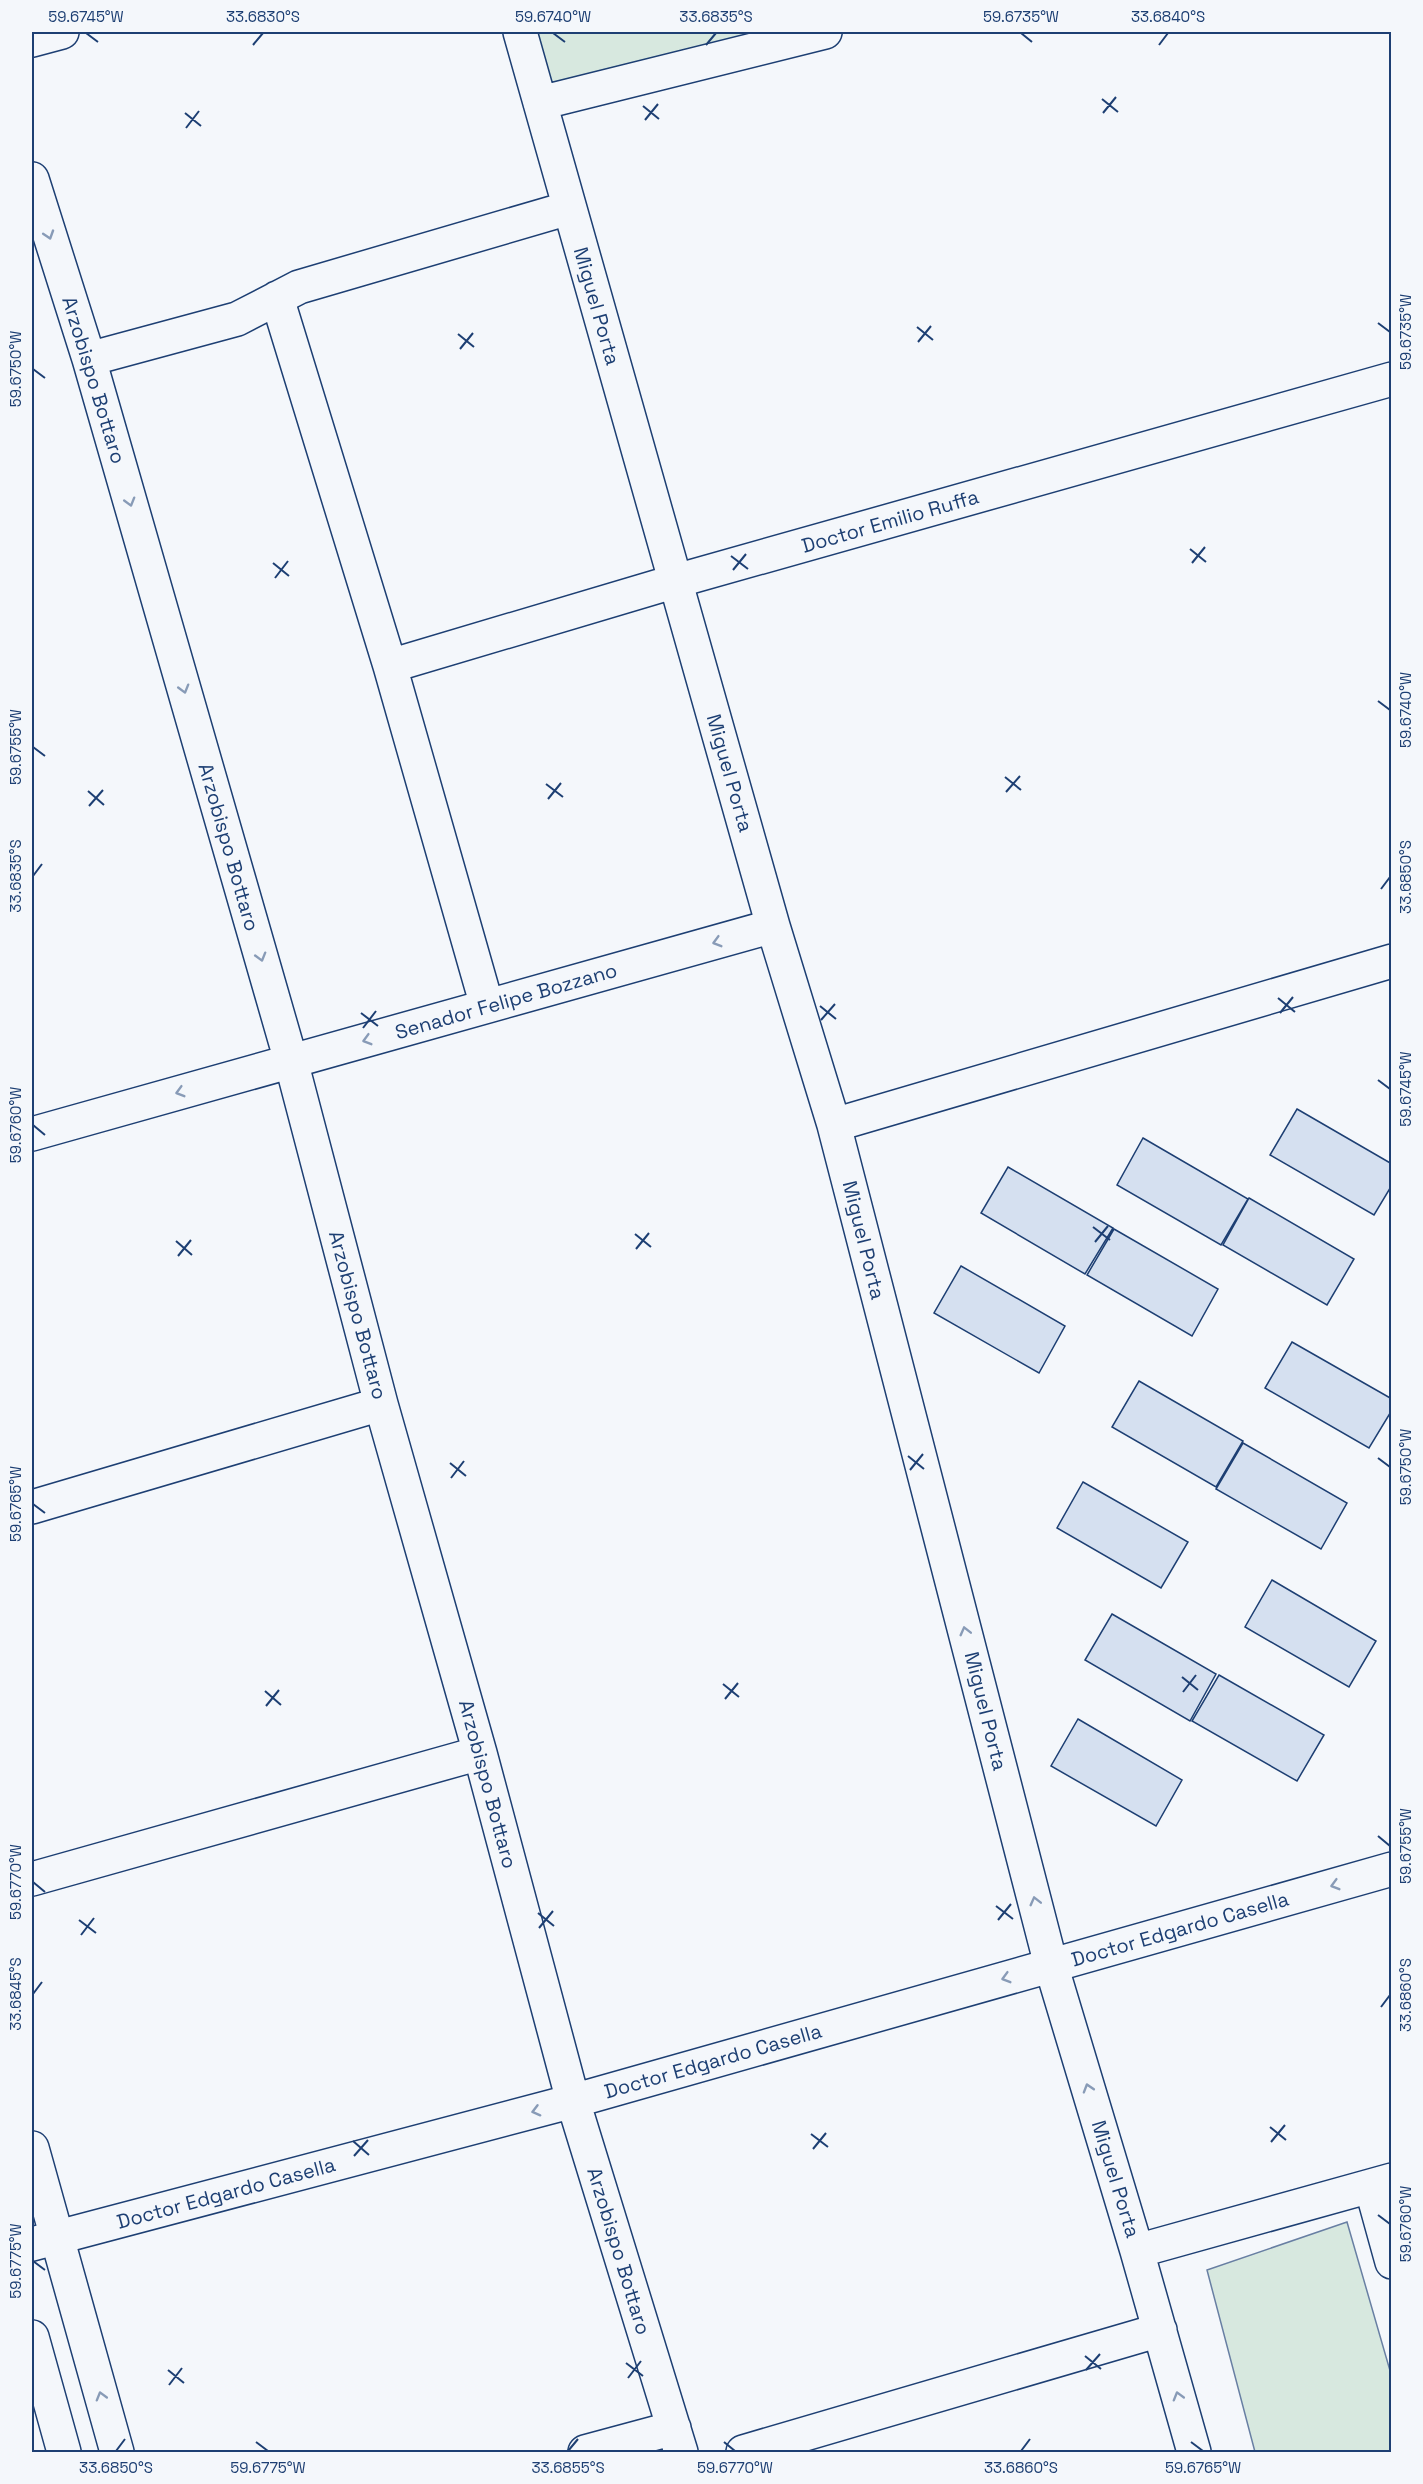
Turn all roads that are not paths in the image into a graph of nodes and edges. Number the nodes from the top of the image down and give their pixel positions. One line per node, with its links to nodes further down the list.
1 (62, 32): 4 (street)
2 (520, 32): 5 (street, Miguel Porta)
3 (825, 32): 5 (street)
4 (32, 40)
5 (540, 103): 7 (street, Miguel Porta)
6 (32, 179): 9 (street, Arzobispo Bottaro, one-way to 9)
7 (569, 208): 8 (street); 11 (street, Miguel Porta)
8 (277, 298): 9 (street); 12 (street)
9 (89, 359): 16 (street, Arzobispo Bottaro, one-way to 16)
10 (1392, 379): 11 (street, Doctor Emilio Ruffa)
11 (676, 581): 12 (street, Doctor Emilio Ruffa); 13 (street, Miguel Porta)
12 (390, 666): 15 (street)
13 (773, 926): 15 (street, Senador Felipe Bozzano, one-way to 15); 17 (street, Miguel Porta)
14 (1392, 961): 17 (street)
15 (487, 1006): 16 (street, Senador Felipe Bozzano, one-way to 16)
16 (291, 1061): 18 (street, Senador Felipe Bozzano, one-way to 18); 19 (street, Arzobispo Bottaro)
17 (834, 1125): 24 (street, Miguel Porta, one-way to 17)
18 (32, 1134)
19 (381, 1404): 20 (street); 21 (street, Arzobispo Bottaro)
20 (32, 1507)
21 (480, 1753): 23 (street); 25 (street, Arzobispo Bottaro)
22 (1392, 1869): 24 (street, Doctor Edgardo Casella, one-way to 24)
23 (32, 1879)
24 (1051, 1965): 25 (street, Doctor Edgardo Casella, one-way to 25); 29 (street, Miguel Porta, one-way to 24)
25 (573, 2101): 28 (street, Doctor Edgardo Casella, one-way to 28); 33 (street, Arzobispo Bottaro)
26 (32, 2148): 28 (street)
27 (1381, 2183): 29 (street); 30 (street)
28 (44, 2241): 35 (street, one-way to 28)
29 (1137, 2251): 31 (street, Miguel Porta)
30 (1392, 2262)
31 (1160, 2330): 37 (street); 38 (street, Miguel Porta, one-way to 31)
32 (32, 2337): 34 (street)
33 (677, 2440): 36 (street)
34 (64, 2452)
35 (117, 2452)
36 (585, 2452)
37 (743, 2452)
38 (1194, 2452)

